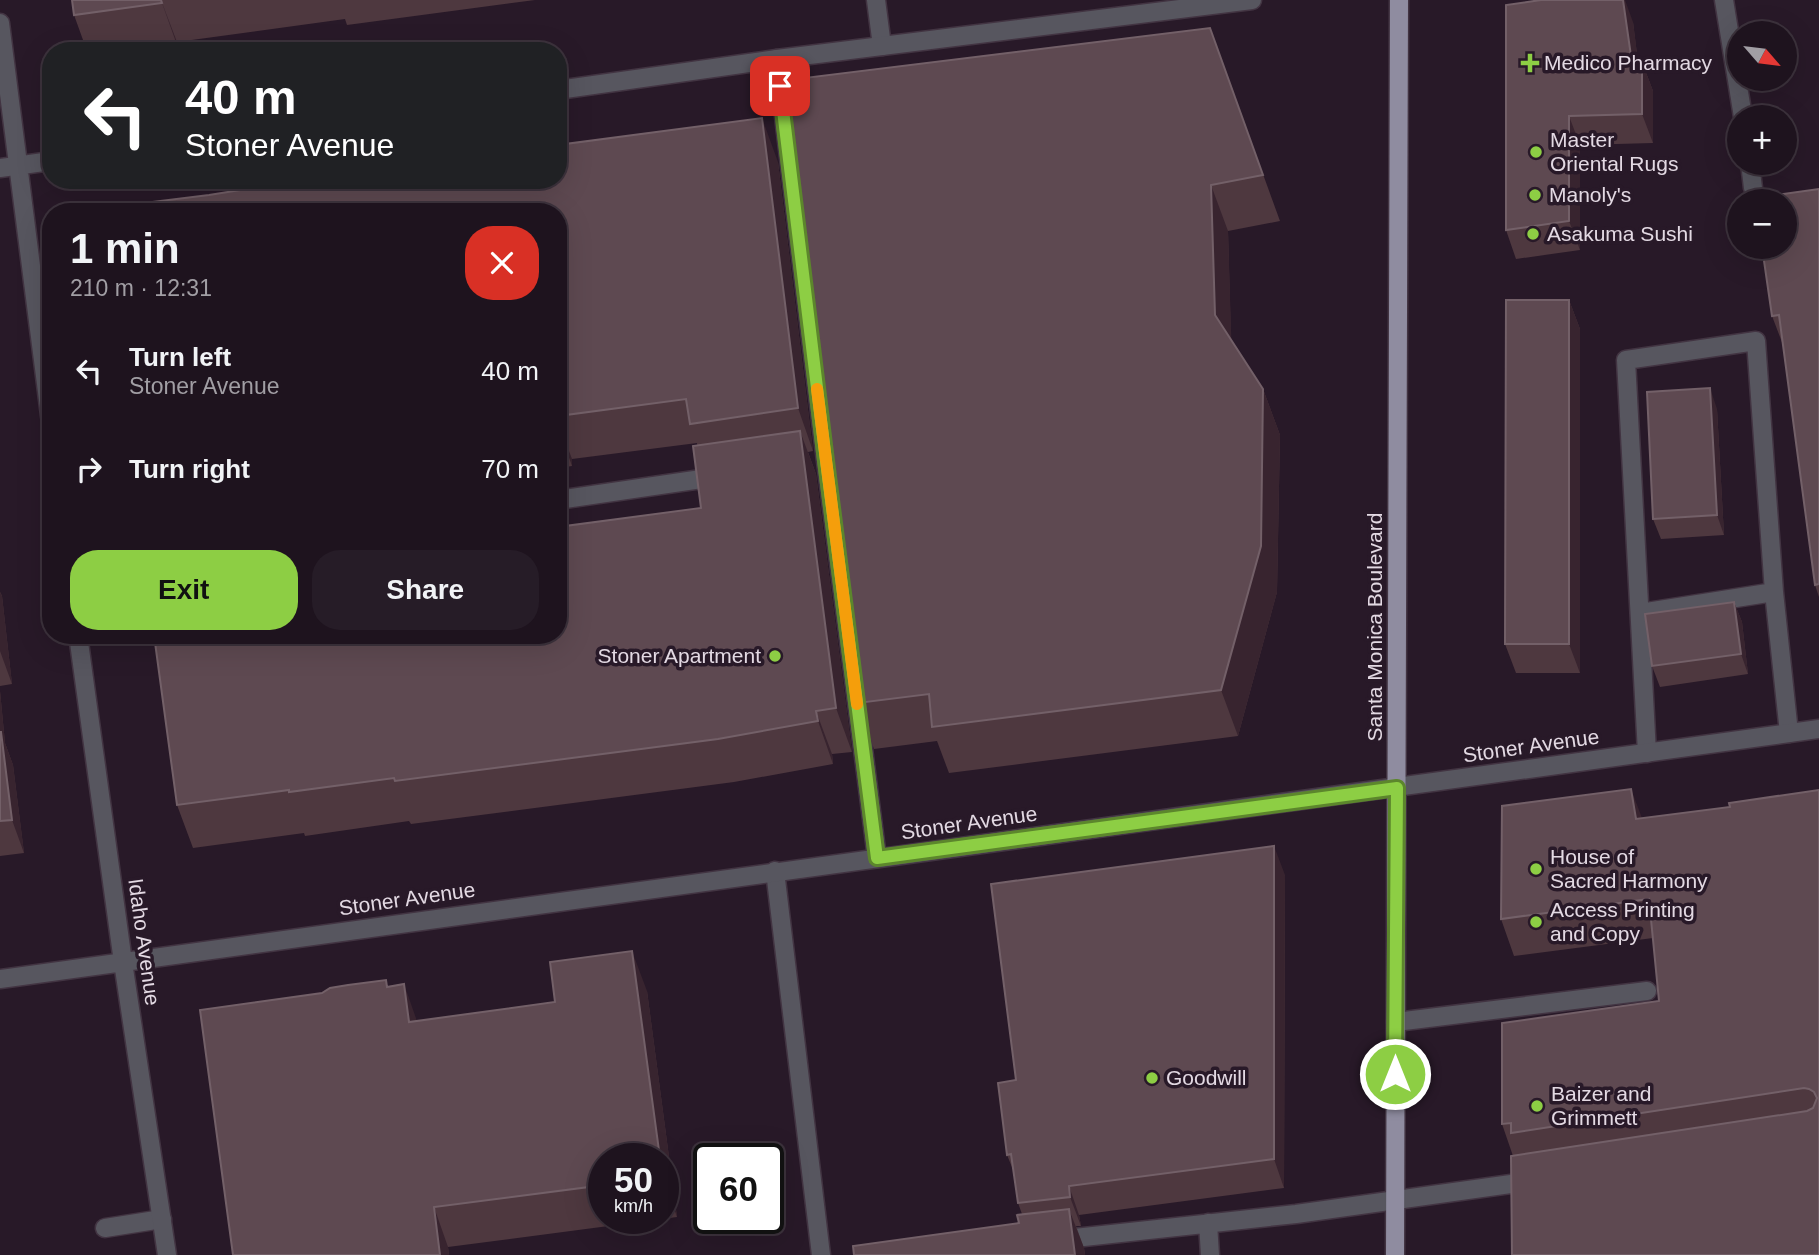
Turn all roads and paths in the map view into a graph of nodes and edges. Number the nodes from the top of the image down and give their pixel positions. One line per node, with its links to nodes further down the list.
1 (876, 0): 6 (street)
2 (1252, 0): 6 (street)
3 (1399, 0): 24 (main road, Santa Monica Boulevard)
4 (1724, 0): 9 (street)
5 (0, 23): 11 (street)
6 (882, 46): 7 (street)
7 (777, 59): 8 (street); 25 (street)
8 (567, 89)
9 (1740, 105)
10 (42, 162): 11 (street)
11 (19, 166): 12 (street); 15 (street)
12 (0, 168)
13 (1752, 175): 14 (street)
14 (1754, 188)
15 (42, 351)
16 (746, 473): 17 (street)
17 (567, 499)
18 (1774, 592): 19 (street); 19 (street); 22 (street)
19 (1640, 613): 23 (street)
20 (79, 644): 27 (street, Idaho Avenue)
21 (1819, 729): 22 (street, Stoner Avenue)
22 (1789, 733): 23 (street, Stoner Avenue)
23 (1647, 753): 24 (street, Stoner Avenue)
24 (1397, 788): 25 (street, Stoner Avenue); 30 (main road, Santa Monica Boulevard)
25 (877, 858): 26 (street, Stoner Avenue)
26 (775, 871): 27 (street, Stoner Avenue); 38 (street)
27 (123, 962): 28 (street, Stoner Avenue); 33 (street, Idaho Avenue)
28 (0, 979)
29 (1647, 991): 30 (street)
30 (1396, 1022): 32 (main road, Santa Monica Boulevard)
31 (1547, 1179): 32 (street)
32 (1394, 1202): 34 (street); 40 (main road, Santa Monica Boulevard)
33 (162, 1219): 35 (street); 37 (street, Idaho Avenue)
34 (1208, 1223): 36 (street); 39 (street)
35 (104, 1228)
36 (1045, 1241)
37 (167, 1255)
38 (821, 1255)
39 (1210, 1255)
40 (1395, 1255)

